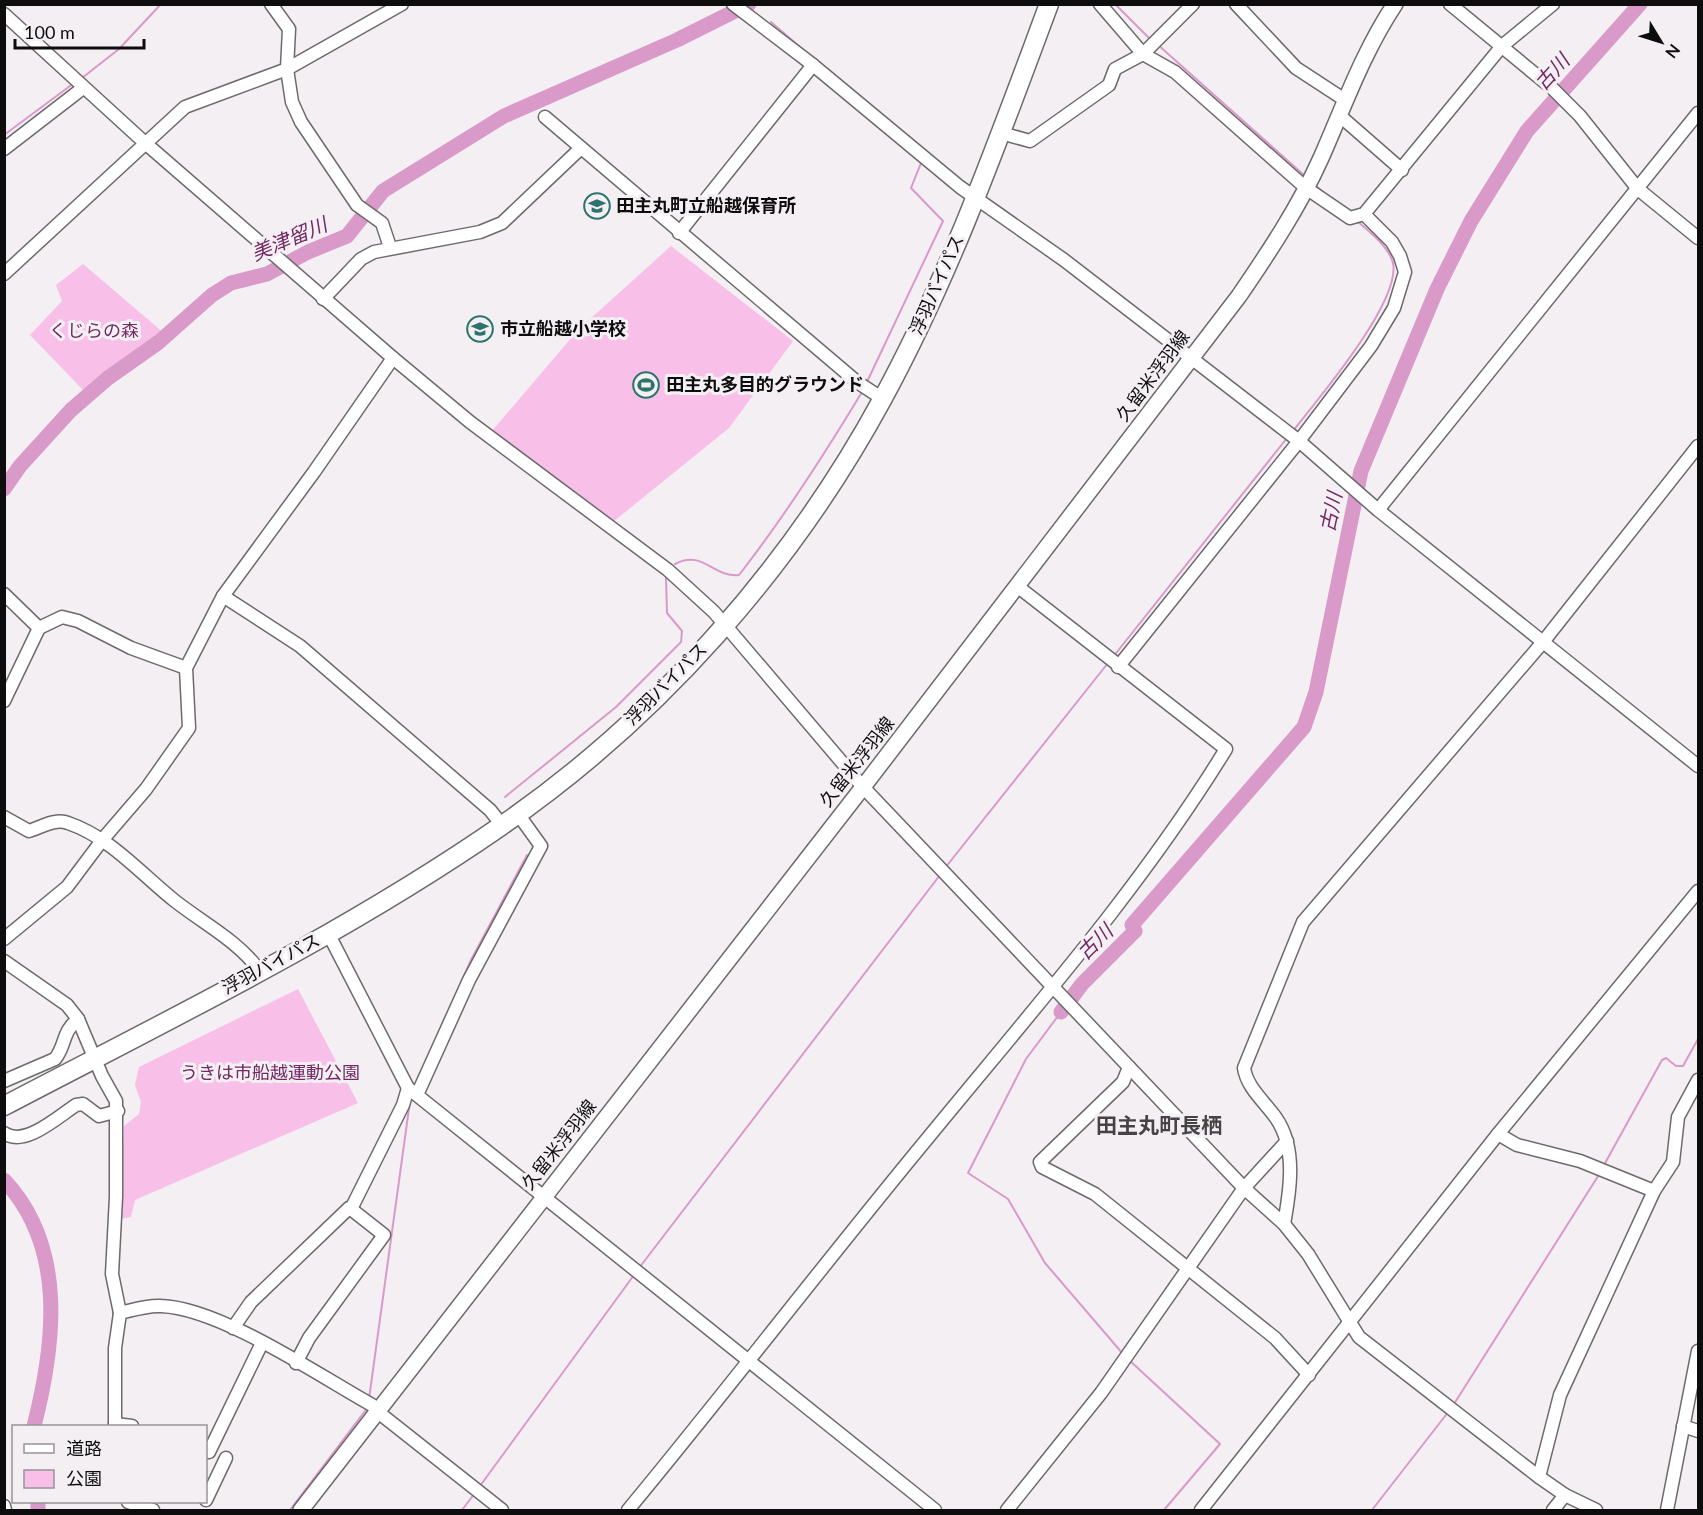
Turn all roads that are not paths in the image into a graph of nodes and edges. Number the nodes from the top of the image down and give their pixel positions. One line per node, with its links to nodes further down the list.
1 (271, 4): 15 (street)
2 (402, 4): 15 (street)
3 (733, 4): 14 (street)
4 (1049, 4): 21 (highway, 浮羽バイパス)
5 (1100, 4): 13 (street)
6 (1193, 4): 13 (street)
7 (1236, 4): 17 (street)
8 (1395, 4): 17 (main road, 久留米浮羽線)
9 (1450, 4): 12 (street)
10 (1552, 4): 12 (street)
11 (4, 14): 16 (street)
12 (1502, 46): 25 (street); 27 (street)
13 (1143, 54): 21 (street); 26 (street)
14 (813, 65): 28 (street); 30 (street)
15 (287, 69): 22 (street); 32 (street)
16 (83, 88): 22 (street); 24 (street)
17 (1345, 100): 19 (main road, 久留米浮羽線)
18 (1698, 113): 27 (street)
19 (1339, 115): 25 (street); 26 (main road, 久留米浮羽線)
20 (545, 117): 23 (street)
21 (1000, 133): 28 (highway, 浮羽バイパス)
22 (144, 142): 33 (street); 34 (street)
23 (581, 148): 30 (street); 32 (street)
24 (4, 149)
25 (1402, 170): 29 (street)
26 (1306, 188): 29 (street); 36 (main road, 久留米浮羽線)
27 (1638, 189): 31 (street); 40 (street)
28 (975, 198): 36 (street); 37 (highway, 浮羽バイパス)
29 (1364, 214): 38 (street)
30 (679, 233): 37 (street)
31 (1698, 238)
32 (390, 247): 34 (street)
33 (4, 274)
34 (323, 298): 35 (street)
35 (393, 358): 43 (street); 44 (street)
36 (1191, 358): 38 (street); 41 (main road, 久留米浮羽線)
37 (883, 399): 44 (highway, 浮羽バイパス)
38 (1299, 441): 40 (street); 47 (street)
39 (1698, 446): 46 (street)
40 (1378, 510): 46 (street)
41 (1017, 586): 47 (street); 51 (main road, 久留米浮羽線)
42 (4, 594): 45 (street)
43 (223, 596): 48 (street); 54 (street)
44 (724, 623): 51 (street); 52 (highway, 浮羽バイパス)
45 (39, 628): 48 (street); 49 (street)
46 (1543, 642): 50 (street); 73 (street)
47 (1118, 667): 61 (street)
48 (186, 668): 55 (street)
49 (4, 701)
50 (1698, 766)
51 (863, 787): 61 (street); 76 (main road, 久留米浮羽線)
52 (518, 814): 54 (highway, 浮羽バイパス); 67 (street)
53 (4, 817): 55 (street)
54 (502, 825): 57 (highway, 浮羽バイパス)
55 (103, 839): 58 (street); 60 (street)
56 (1698, 891): 72 (street)
57 (328, 933): 60 (highway, 浮羽バイパス); 67 (street)
58 (4, 939)
59 (4, 961): 62 (street)
60 (259, 970): 63 (highway, 浮羽バイパス)
61 (1052, 987): 64 (street); 85 (street)
62 (78, 1019): 63 (street); 66 (street)
63 (95, 1059): 69 (highway, 浮羽バイパス); 70 (street)
64 (1129, 1067): 74 (street); 79 (street)
65 (1698, 1080): 68 (street)
66 (4, 1082)
67 (413, 1091): 76 (street); 77 (street)
68 (1695, 1096): 75 (street)
69 (4, 1106)
70 (118, 1111): 71 (street); 80 (street)
71 (4, 1133)
72 (1498, 1134): 75 (street); 81 (street)
73 (1287, 1141): 74 (street); 78 (street)
74 (1244, 1188): 78 (street); 79 (street)
75 (1654, 1191): 94 (street)
76 (544, 1198): 85 (street); 88 (main road, 久留米浮羽線)
77 (351, 1209): 82 (street); 86 (street)
78 (1284, 1224): 81 (street)
79 (1188, 1267): 87 (street); 105 (street)
80 (120, 1312): 82 (street); 89 (street)
81 (1351, 1323): 87 (street); 94 (street)
82 (233, 1328): 83 (street)
83 (262, 1343): 86 (street); 92 (street)
84 (1698, 1351): 90 (street)
85 (750, 1362): 103 (street); 104 (street)
86 (297, 1363): 88 (street)
87 (1309, 1375): 106 (street)
88 (373, 1406): 101 (main road, 久留米浮羽線); 102 (street)
89 (115, 1425)
90 (1683, 1426): 91 (street); 109 (street)
91 (1698, 1431)
92 (207, 1451)
93 (226, 1458): 96 (street)
94 (1539, 1477): 95 (street)
95 (1565, 1496): 107 (street); 108 (street)
96 (207, 1497)
97 (130, 1503): 100 (street)
98 (4, 1506): 99 (street)
99 (5, 1510)
100 (148, 1510)
101 (301, 1510)
102 (502, 1510)
103 (628, 1510)
104 (935, 1510)
105 (1006, 1510)
106 (1201, 1510)
107 (1553, 1510)
108 (1596, 1510)
109 (1667, 1510)

